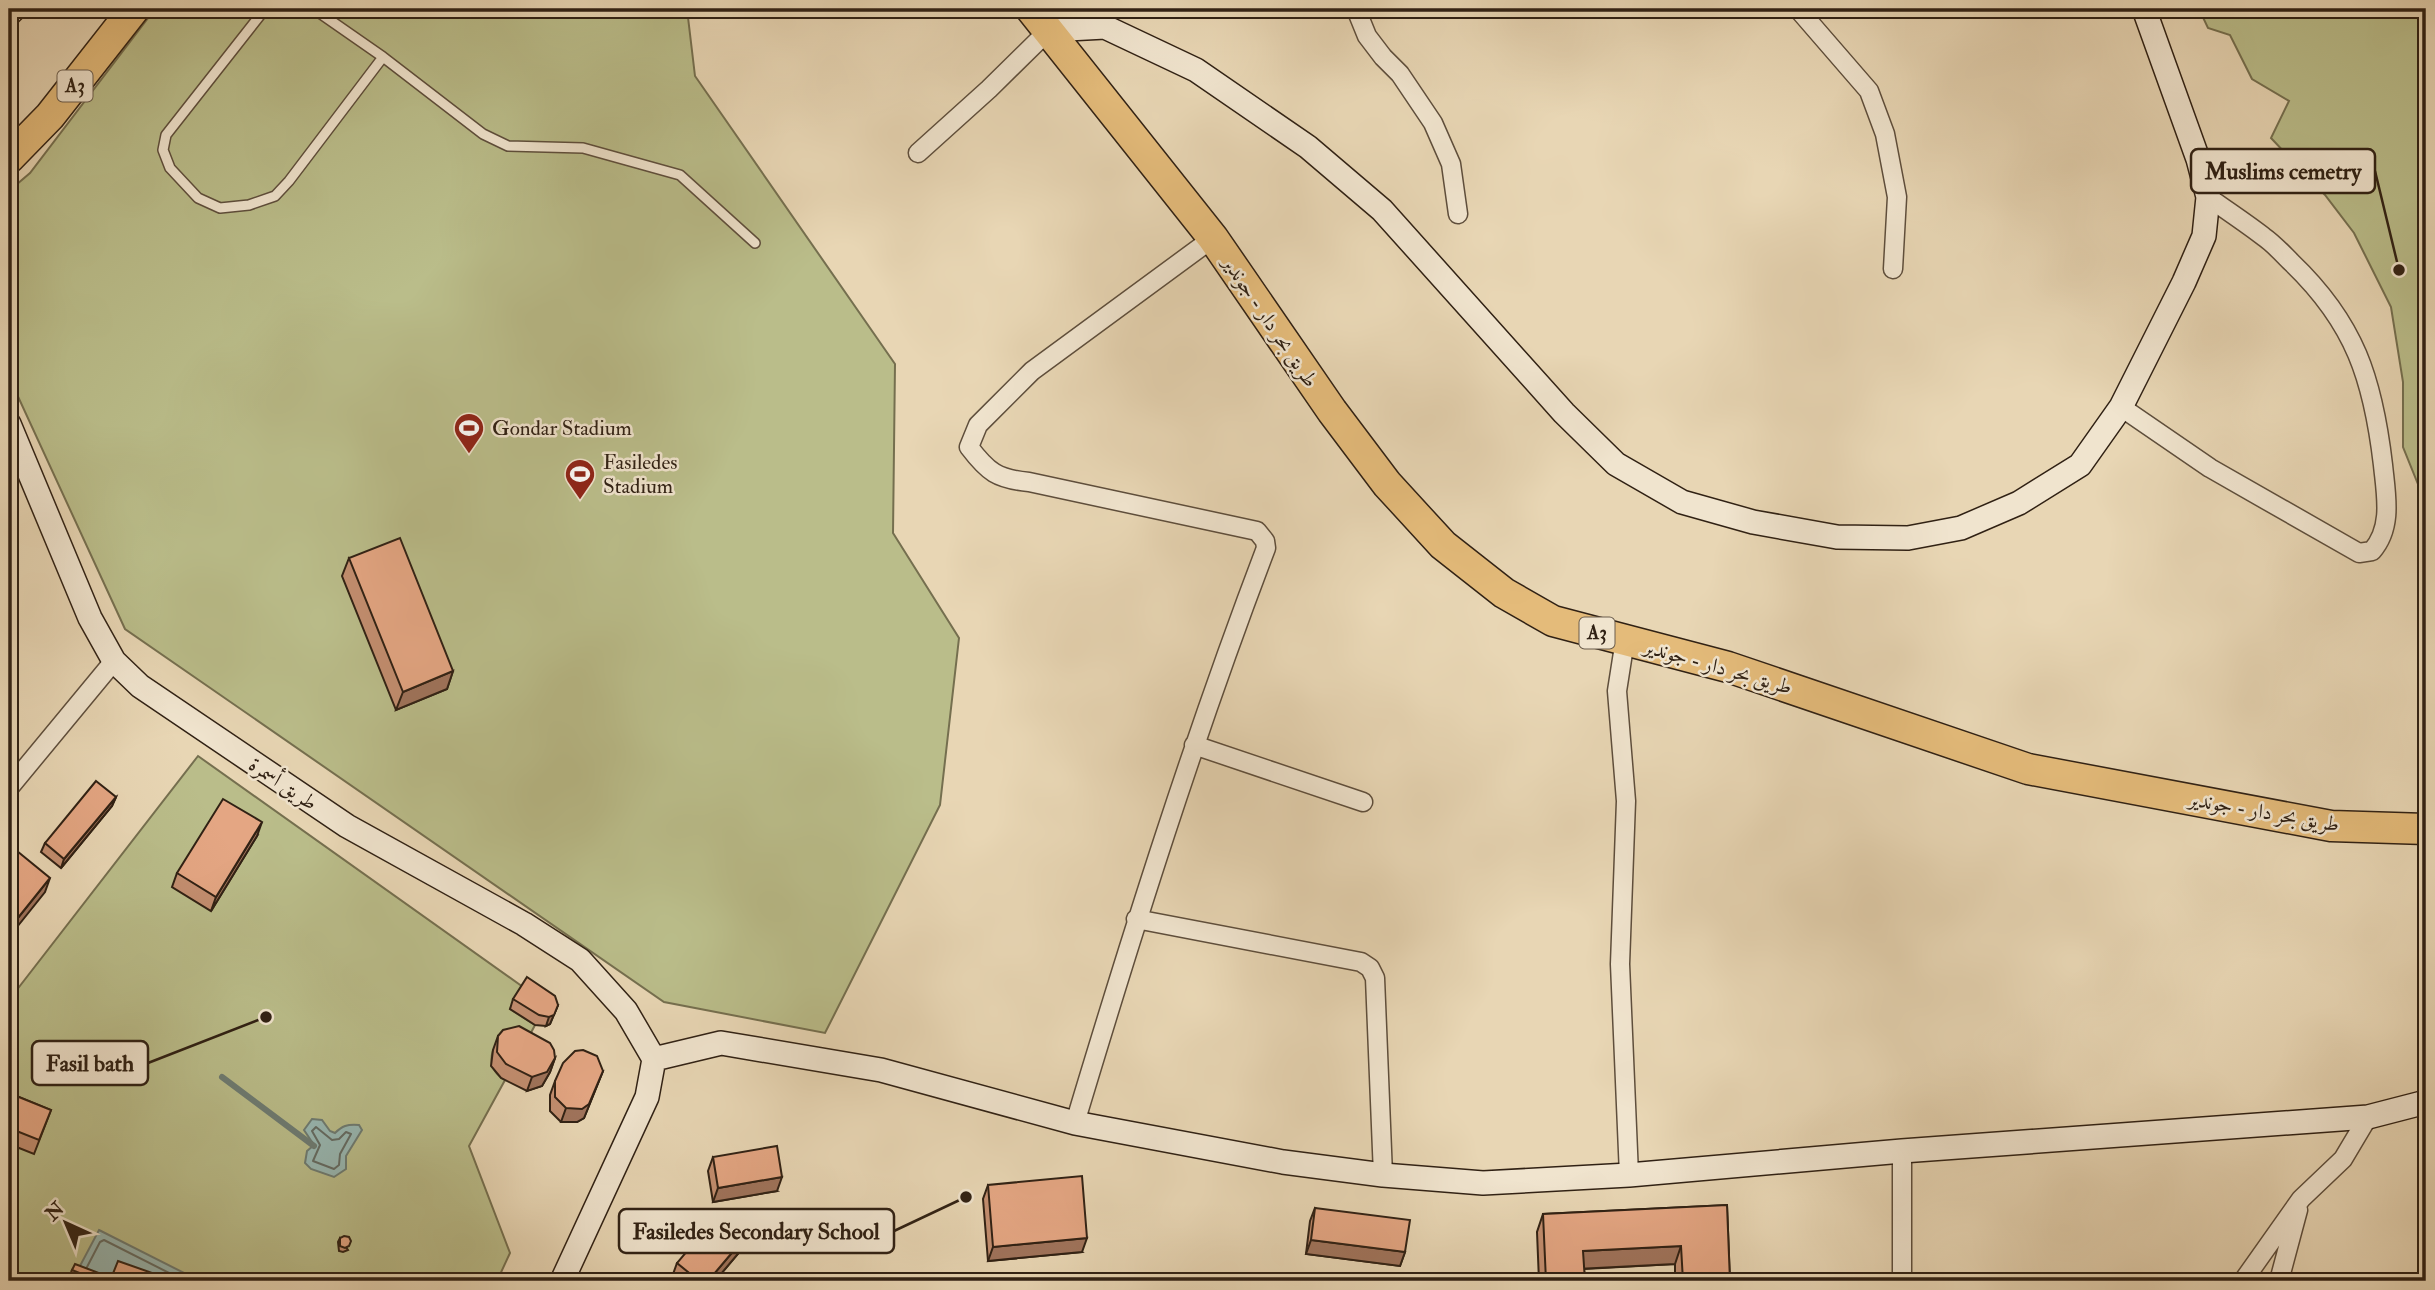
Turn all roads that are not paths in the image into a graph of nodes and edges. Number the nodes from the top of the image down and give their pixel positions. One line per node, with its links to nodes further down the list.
1 (14, 9): 8 (street)
2 (134, 9): 12 (highway, A3)
3 (265, 9): 10 (lane)
4 (314, 9): 10 (lane)
5 (1356, 9): 14 (street)
6 (1798, 9): 17 (street)
7 (2144, 9): 13 (street)
8 (9, 14)
9 (1040, 19): 11 (street); 15 (highway, طريق بحر دار - جوندير / A3); 18 (street)
10 (383, 57): 16 (lane)
11 (918, 153)
12 (9, 158)
13 (2208, 197): 18 (street); 18 (street)
14 (1458, 214)
15 (1213, 238): 20 (highway, طريق بحر دار - جوندير / A3); 22 (street)
16 (755, 243)
17 (1893, 269)
18 (2121, 407)
19 (9, 424): 21 (street, طريق أسمرة)
20 (1625, 640): 25 (highway, طريق بحر دار - جوندير / A3); 33 (street)
21 (114, 661): 23 (street); 27 (street, طريق أسمرة)
22 (1194, 745): 24 (street); 26 (street)
23 (9, 788)
24 (1363, 802)
25 (2426, 829)
26 (1136, 919): 30 (street); 32 (street)
27 (654, 1059): 30 (street); 35 (street)
28 (2426, 1102): 29 (street)
29 (2368, 1117): 31 (street); 34 (street)
30 (1075, 1124): 32 (street)
31 (1902, 1151): 33 (street); 36 (street)
32 (1383, 1175): 33 (street)
33 (1629, 1175)
34 (2301, 1199): 37 (street); 38 (street)
35 (562, 1281)
36 (1902, 1281)
37 (2243, 1281)
38 (2279, 1281)

